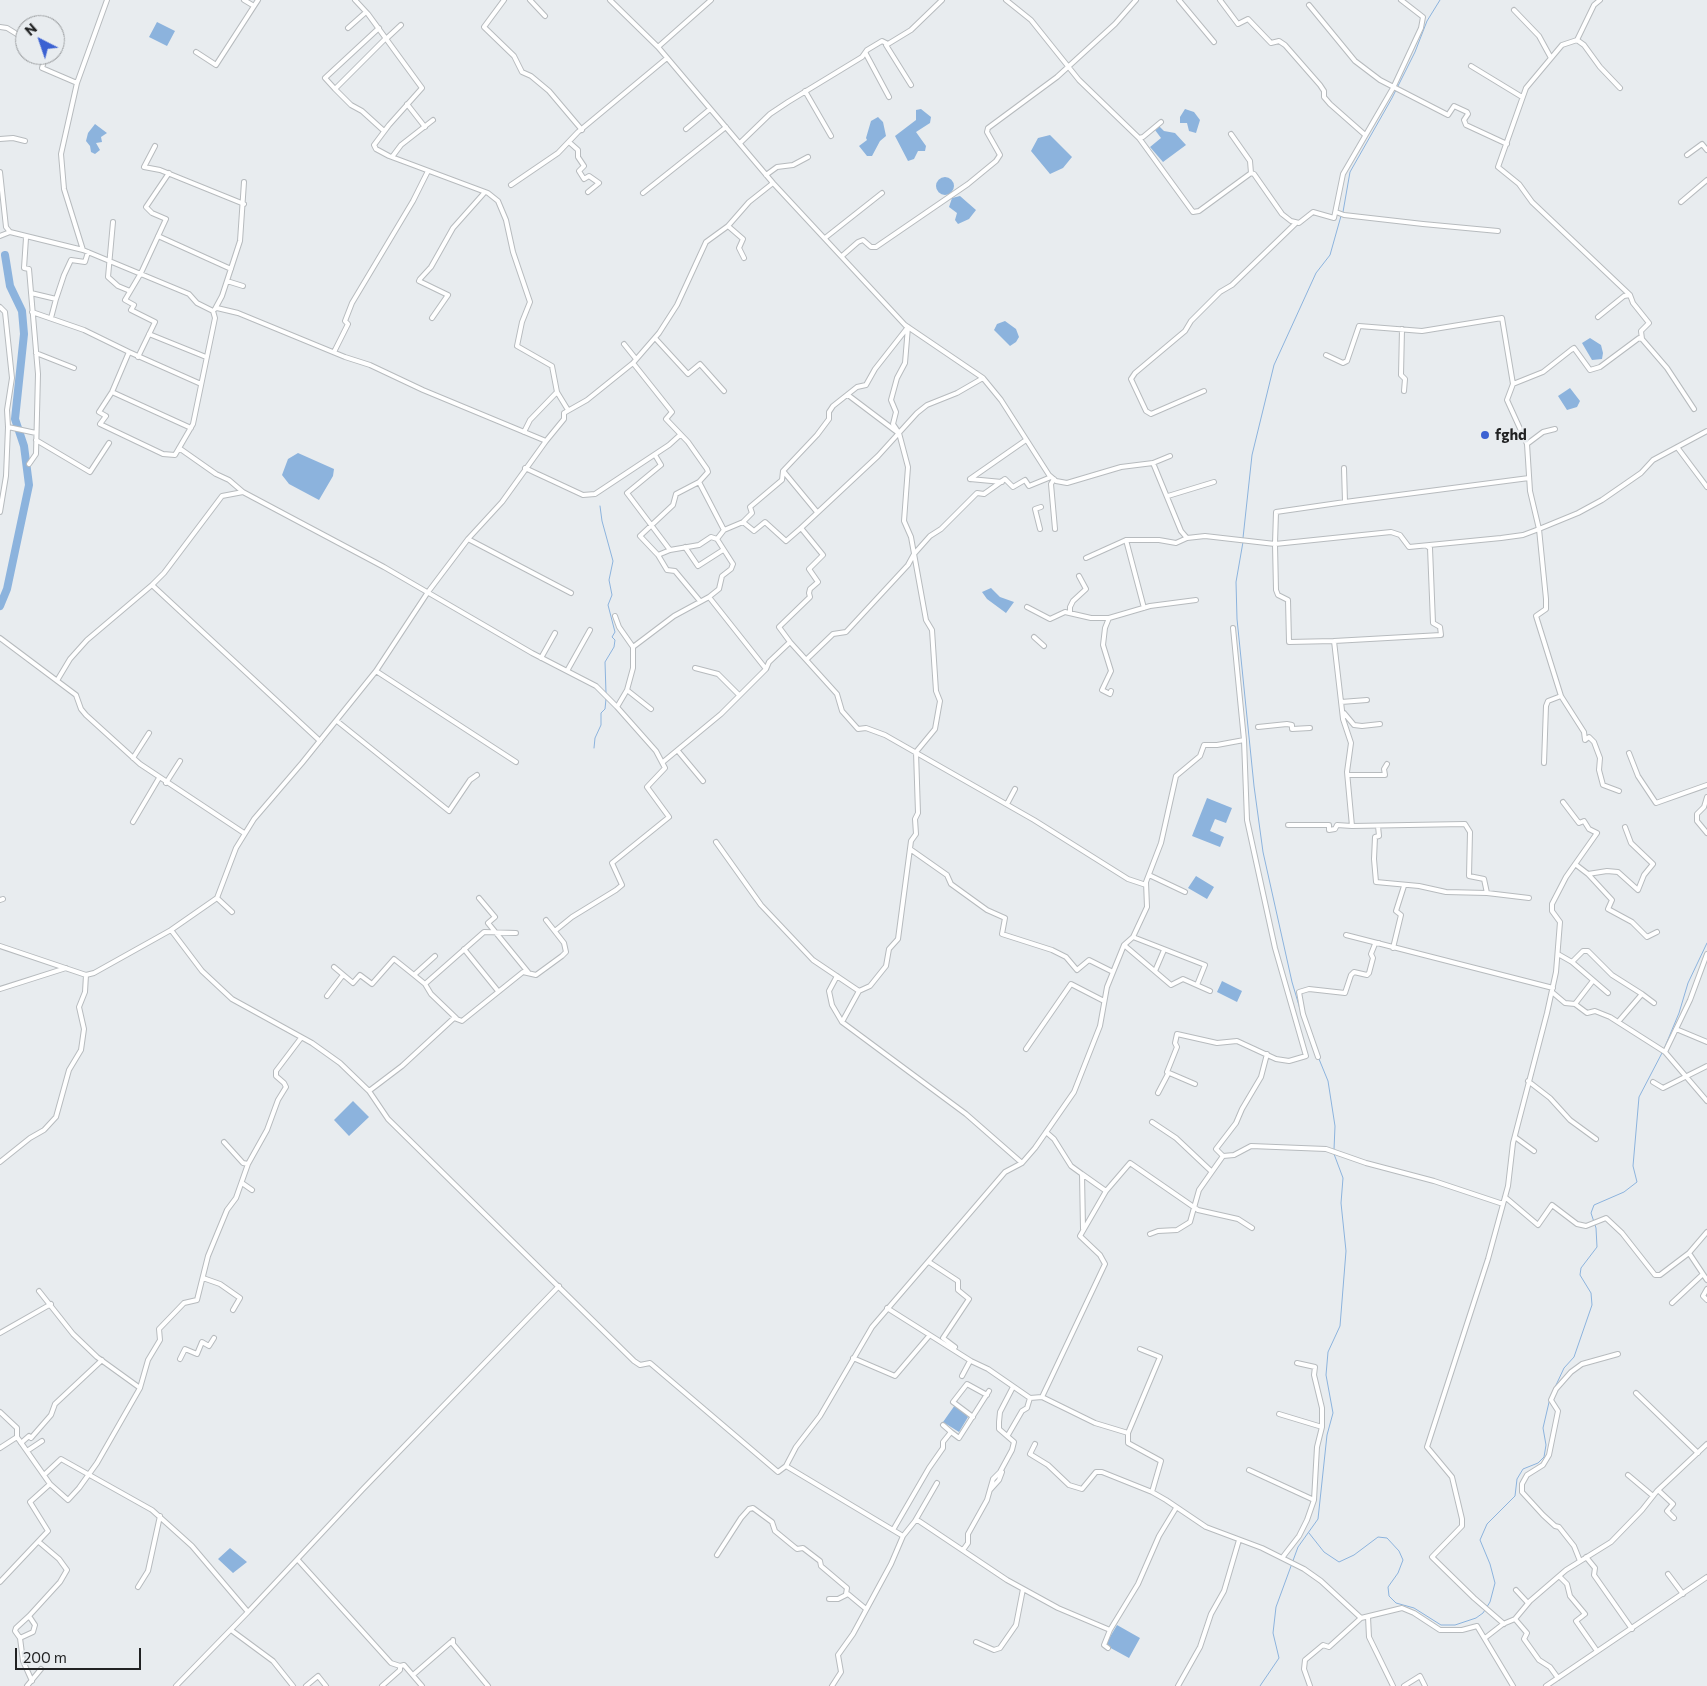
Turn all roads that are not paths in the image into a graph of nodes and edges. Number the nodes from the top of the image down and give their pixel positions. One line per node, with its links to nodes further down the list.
1 (107, 0): 38 (street)
2 (244, 0): 17 (street)
3 (258, 0): 17 (street)
4 (354, 0): 19 (street)
5 (504, 0): 53 (street)
6 (530, 0): 20 (street)
7 (610, 0): 30 (street)
8 (711, 0): 30 (street)
9 (942, 0): 28 (street)
10 (1006, 0): 37 (street)
11 (1179, 0): 29 (street)
12 (1220, 0): 56 (street)
13 (1401, 0): 42 (street)
14 (1600, 0): 27 (street)
15 (1134, 1): 37 (street)
16 (1309, 5): 42 (street)
17 (254, 6): 31 (street)
18 (1514, 10): 34 (street)
19 (366, 12): 23 (street); 24 (street)
20 (545, 16)
21 (401, 25): 26 (street)
22 (0, 27): 25 (street)
23 (348, 28)
24 (379, 28): 26 (street); 40 (street)
25 (15, 33)
26 (386, 38): 40 (street); 46 (street)
27 (1577, 40): 34 (street); 41 (street)
28 (882, 41): 32 (street); 39 (street)
29 (1214, 42)
30 (658, 47): 33 (street)
31 (196, 52)
32 (866, 54): 43 (street); 44 (street)
33 (667, 58): 47 (street); 53 (street)
34 (1551, 58): 45 (street)
35 (43, 65): 38 (street)
36 (1471, 66): 45 (street)
37 (1067, 67): 58 (street); 95 (street)
38 (77, 83): 94 (street)
39 (911, 85)
40 (335, 88): 54 (street)
41 (1620, 88)
42 (1395, 89): 56 (street); 63 (street)
43 (805, 91): 57 (street); 62 (street)
44 (889, 97)
45 (1522, 97): 63 (street)
46 (407, 104): 50 (street); 54 (street)
47 (710, 109): 51 (street); 52 (street)
48 (432, 120): 50 (street)
49 (1161, 122): 58 (street)
50 (425, 127): 68 (street)
51 (726, 127): 62 (street); 80 (street)
52 (686, 129)
53 (582, 130): 61 (street)
54 (384, 131): 68 (street)
55 (1231, 134): 72 (street)
56 (1364, 134): 84 (street)
57 (831, 136)
58 (1139, 138): 72 (street)
59 (0, 139): 60 (street)
60 (26, 141)
61 (569, 142): 77 (street); 79 (street)
62 (740, 143): 73 (street)
63 (1507, 144): 104 (street)
64 (155, 146): 71 (street)
65 (1707, 150): 66 (street)
66 (1687, 154)
67 (808, 157): 73 (street)
68 (392, 158): 69 (street)
69 (428, 171): 78 (street); 120 (street)
70 (0, 172): 89 (street)
71 (170, 173): 83 (street); 91 (street)
72 (1251, 173): 86 (street)
73 (766, 175): 76 (street)
74 (1707, 180): 82 (street)
75 (244, 182): 83 (street)
76 (773, 183): 87 (street); 93 (street)
77 (511, 185)
78 (486, 192): 111 (street); 133 (street)
79 (588, 192)
80 (643, 193)
81 (882, 193): 93 (street)
82 (1681, 202)
83 (244, 204): 98 (street)
84 (1336, 212): 86 (street); 88 (street)
85 (114, 222): 97 (street)
86 (1296, 222): 130 (street)
87 (728, 226): 96 (street); 115 (street)
88 (1498, 231)
89 (10, 232): 90 (street); 92 (street)
90 (0, 236)
91 (158, 236): 98 (street); 99 (street)
92 (26, 238): 94 (street); 103 (street)
93 (825, 238): 95 (street)
94 (86, 251): 97 (street); 105 (street)
95 (842, 256): 112 (street)
96 (744, 258)
97 (110, 261): 99 (street); 102 (street)
98 (231, 269): 100 (street)
99 (141, 273): 102 (street); 107 (street)
100 (227, 281): 101 (street); 107 (street)
101 (244, 286)
102 (130, 291): 114 (street)
103 (31, 294): 105 (street); 108 (street)
104 (1630, 295): 109 (street); 116 (street)
105 (56, 299): 110 (street)
106 (0, 307): 137 (street)
107 (215, 309): 120 (street); 123 (street)
108 (32, 312): 110 (street); 118 (street)
109 (1598, 316)
110 (50, 318): 119 (street)
111 (432, 318)
112 (908, 327): 126 (street); 134 (street); 143 (street)
113 (1402, 329): 121 (street); 128 (street); 131 (street)
114 (149, 334): 122 (street); 123 (street)
115 (655, 338): 124 (street); 129 (street)
116 (1642, 339): 128 (street); 136 (street)
117 (624, 344): 124 (street)
118 (36, 352): 125 (street); 142 (street)
119 (129, 352): 122 (street); 132 (street)
120 (334, 352): 141 (street)
121 (1326, 356)
122 (138, 357): 127 (street)
123 (206, 357): 127 (street)
124 (635, 361): 135 (street); 144 (street)
125 (74, 368)
126 (983, 378): 143 (street); 146 (street)
127 (201, 384): 138 (street)
128 (1512, 384): 149 (street)
129 (724, 391)
130 (1204, 391)
131 (1404, 391)
132 (112, 392): 138 (street); 151 (street)
133 (557, 392): 135 (street); 141 (street)
134 (848, 395): 143 (street); 158 (street)
135 (568, 410): 147 (street)
136 (1694, 410)
137 (8, 427): 142 (street); 160 (street)
138 (191, 428): 151 (street)
139 (1555, 429): 149 (street)
140 (1707, 430): 150 (street)
141 (524, 432): 147 (street)
142 (36, 433): 145 (street)
143 (899, 433): 172 (street); 189 (street)
144 (680, 435): 152 (street); 163 (street)
145 (36, 440): 148 (street); 155 (street)
146 (1026, 440): 161 (street); 164 (street)
147 (546, 441): 156 (street)
148 (109, 443)
149 (1526, 444): 162 (street)
150 (1677, 447): 166 (street); 178 (street)
151 (179, 448): 167 (street)
152 (655, 455): 156 (street); 174 (street)
153 (1170, 456): 154 (street)
154 (1153, 463): 161 (street); 168 (street)
155 (29, 464)
156 (525, 468): 181 (street)
157 (1344, 468): 169 (street)
158 (783, 471): 172 (street); 173 (street)
159 (0, 473): 160 (street)
160 (6, 476): 171 (street)
161 (1052, 478): 164 (street); 177 (street)
162 (1530, 478): 169 (street); 178 (street)
163 (699, 482): 174 (street); 179 (street)
164 (1002, 482): 189 (street)
165 (1214, 482): 168 (street)
166 (1707, 487)
167 (243, 492): 193 (street); 194 (street)
168 (1168, 496): 180 (street)
169 (1345, 502): 184 (street)
170 (1042, 507): 176 (street)
171 (0, 512)
172 (816, 512): 175 (street)
173 (743, 522): 175 (street); 179 (street)
174 (652, 526): 187 (street); 190 (street)
175 (801, 528): 210 (street)
176 (1040, 528)
177 (1055, 529)
178 (1539, 529): 185 (street); 223 (street)
179 (724, 530): 182 (street)
180 (1187, 538): 183 (street); 184 (street)
181 (468, 539): 194 (street); 195 (street)
182 (717, 539): 186 (street); 188 (street)
183 (1126, 540): 191 (street); 200 (street)
184 (1275, 544): 185 (street); 209 (street)
185 (1427, 546): 209 (street)
186 (686, 547): 187 (street); 188 (street)
187 (670, 550): 190 (street)
188 (722, 550): 196 (street)
189 (914, 554): 214 (street); 237 (street)
190 (658, 555): 198 (street)
191 (1086, 558)
192 (1079, 576): 201 (street)
193 (152, 585): 219 (street); 235 (street)
194 (428, 592): 213 (street); 218 (street)
195 (571, 594)
196 (709, 597): 198 (street); 216 (street)
197 (1196, 600): 200 (street)
198 (700, 601): 212 (street)
199 (1027, 607): 201 (street)
200 (1144, 608): 203 (street)
201 (1070, 613): 203 (street)
202 (615, 616): 212 (street)
203 (1109, 618): 221 (street)
204 (1233, 628): 234 (street)
205 (590, 630): 217 (street)
206 (555, 633): 213 (street)
207 (1034, 637): 211 (street)
208 (0, 638): 219 (street)
209 (1334, 641): 225 (street)
210 (790, 642): 214 (street); 216 (street)
211 (1044, 646)
212 (633, 647): 220 (street)
213 (541, 658): 217 (street)
214 (807, 659): 237 (street)
215 (694, 668): 222 (street)
216 (766, 669): 222 (street)
217 (567, 671): 226 (street)
218 (376, 672): 229 (street); 241 (street)
219 (58, 679): 239 (street)
220 (627, 690): 226 (street); 227 (street)
221 (1110, 692)
222 (739, 696): 236 (street)
223 (1561, 696): 243 (street); 252 (street)
224 (1367, 700): 225 (street)
225 (1341, 702): 228 (street)
226 (617, 707): 242 (street)
227 (651, 709)
228 (1342, 712): 230 (street); 246 (street)
229 (337, 721): 235 (street); 245 (street)
230 (1380, 724)
231 (1258, 727): 232 (street)
232 (1310, 728)
233 (149, 733): 239 (street)
234 (1244, 740): 267 (street); 326 (street)
235 (320, 741): 262 (street)
236 (678, 751): 242 (street); 248 (street)
237 (916, 752): 255 (street); 264 (street)
238 (1629, 752): 250 (street)
239 (133, 758): 247 (street)
240 (180, 761): 249 (street)
241 (516, 762)
242 (663, 762): 278 (street)
243 (1544, 763)
244 (1387, 764): 246 (street)
245 (477, 775)
246 (1348, 775): 258 (street)
247 (159, 778): 249 (street); 256 (street)
248 (703, 781)
249 (166, 783): 262 (street)
250 (1706, 786): 253 (street)
251 (1016, 789): 255 (street)
252 (1619, 791)
253 (1707, 797): 261 (street)
254 (1562, 802): 265 (street)
255 (1007, 804): 268 (street)
256 (133, 822)
257 (1288, 825): 258 (street)
258 (1352, 826): 259 (street)
259 (1378, 826): 269 (street); 271 (street)
260 (1625, 827): 266 (street)
261 (1707, 832)
262 (244, 833): 272 (street)
263 (716, 842): 302 (street)
264 (910, 848): 297 (street); 311 (street)
265 (1575, 864): 266 (street); 290 (street)
266 (1588, 874): 280 (street)
267 (1149, 875): 268 (street); 270 (street)
268 (1146, 885): 283 (street)
269 (1404, 886): 271 (street); 287 (street)
270 (1185, 892)
271 (1487, 893): 274 (street)
272 (217, 898): 275 (street); 277 (street)
273 (479, 898): 281 (street)
274 (1529, 898)
275 (232, 912)
276 (546, 920): 278 (street)
277 (171, 930): 299 (street); 322 (street)
278 (556, 930): 298 (street)
279 (516, 932): 281 (street)
280 (1657, 932)
281 (497, 933): 288 (street); 298 (street)
282 (1346, 934): 284 (street)
283 (1133, 937): 285 (street); 289 (street)
284 (1379, 943): 287 (street); 327 (street)
285 (1124, 945): 296 (street); 297 (street)
286 (0, 946): 295 (street)
287 (1393, 948): 309 (street)
288 (464, 949): 305 (street); 310 (street)
289 (1164, 950): 296 (street); 306 (street)
290 (1558, 954): 293 (street); 309 (street)
291 (1707, 954): 321 (street)
292 (435, 956): 301 (street)
293 (1572, 962): 304 (street); 313 (street)
294 (334, 967): 300 (street)
295 (66, 968): 299 (street); 307 (street)
296 (1155, 971): 306 (street)
297 (1113, 972): 315 (street)
298 (529, 974): 310 (street)
299 (86, 975): 344 (street)
300 (343, 975): 301 (street); 314 (street)
301 (414, 975): 305 (street)
302 (836, 976): 311 (street); 319 (street)
303 (1528, 982): 309 (street)
304 (1592, 982): 312 (street); 317 (street)
305 (425, 984): 318 (street)
306 (1197, 985): 308 (street)
307 (0, 989)
308 (1210, 990)
309 (1552, 990): 317 (street); 331 (street)
310 (498, 991): 318 (street)
311 (859, 991): 319 (street)
312 (1608, 993)
313 (1642, 994): 316 (street); 320 (street)
314 (327, 996)
315 (1104, 1001): 324 (street); 338 (street)
316 (1654, 1003)
317 (1575, 1004): 320 (street)
318 (458, 1019): 334 (street)
319 (842, 1022): 345 (street)
320 (1618, 1022): 325 (street)
321 (1676, 1029): 323 (street); 325 (street)
322 (301, 1038): 334 (street); 346 (street)
323 (1707, 1042)
324 (1026, 1048)
325 (1665, 1052): 330 (street)
326 (1267, 1054): 329 (street); 343 (street)
327 (1318, 1057)
328 (1707, 1066): 330 (street)
329 (1168, 1074): 333 (street); 335 (street)
330 (1685, 1076): 332 (street); 336 (street)
331 (1528, 1081): 339 (street); 340 (street)
332 (1653, 1082)
333 (1195, 1084)
334 (369, 1091): 364 (street)
335 (1158, 1093)
336 (1707, 1101)
337 (1152, 1122): 347 (street)
338 (1046, 1132): 345 (street); 348 (street)
339 (1515, 1137): 342 (street); 352 (street)
340 (1596, 1139)
341 (224, 1142): 346 (street)
342 (1534, 1151)
343 (1223, 1156): 347 (street); 353 (street)
344 (0, 1162)
345 (1022, 1163): 360 (street)
346 (248, 1164): 349 (street)
347 (1212, 1171): 354 (street)
348 (1082, 1174): 351 (street); 356 (street)
349 (242, 1183): 350 (street); 362 (street)
350 (252, 1190)
351 (1106, 1191): 354 (street); 356 (street)
352 (1505, 1197): 353 (street); 359 (street)
353 (1503, 1204): 447 (street)
354 (1194, 1207): 355 (street); 358 (street)
355 (1252, 1228)
356 (1083, 1229): 387 (street)
357 (1707, 1232): 359 (street)
358 (1150, 1234)
359 (1689, 1253): 361 (street)
360 (929, 1262): 370 (street); 375 (street)
361 (1705, 1274): 363 (street); 368 (street)
362 (203, 1278): 371 (street); 385 (street)
363 (1707, 1280)
364 (559, 1286): 405 (street); 428 (street)
365 (1707, 1289): 367 (street)
366 (39, 1291): 369 (street)
367 (1707, 1300)
368 (1672, 1302)
369 (51, 1304): 372 (street); 380 (street)
370 (887, 1308): 373 (street); 378 (street)
371 (233, 1310)
372 (0, 1333)
373 (929, 1336): 375 (street); 378 (street)
374 (214, 1338): 379 (street)
375 (953, 1348): 381 (street)
376 (1140, 1350): 395 (street)
377 (1618, 1354): 429 (street)
378 (853, 1358): 405 (street)
379 (180, 1359)
380 (102, 1360): 385 (street); 399 (street)
381 (970, 1361): 383 (street); 384 (street)
382 (1297, 1363): 393 (street)
383 (962, 1376)
384 (1013, 1387): 388 (street); 396 (street)
385 (140, 1388): 408 (street)
386 (1636, 1393): 404 (street)
387 (1042, 1397): 388 (street); 395 (street)
388 (1030, 1398): 396 (street)
389 (0, 1412): 397 (street)
390 (1279, 1414): 393 (street)
391 (973, 1417): 391 (street); 394 (street)
392 (943, 1425): 394 (street)
393 (1322, 1427): 415 (street)
394 (951, 1432): 420 (street)
395 (1128, 1433): 413 (street)
396 (1008, 1435): 424 (street)
397 (17, 1437): 399 (street); 402 (street)
398 (42, 1441): 403 (street)
399 (20, 1443): 403 (street)
400 (1035, 1444): 413 (street)
401 (1707, 1444): 404 (street)
402 (0, 1448)
403 (27, 1451): 407 (street)
404 (1698, 1452): 412 (street)
405 (786, 1466): 420 (street)
406 (1249, 1470): 415 (street)
407 (44, 1475): 408 (street); 411 (street)
408 (88, 1475): 411 (street); 417 (street)
409 (1628, 1475): 414 (street)
410 (937, 1483): 419 (street)
411 (50, 1484): 423 (street)
412 (1658, 1490): 414 (street); 418 (street)
413 (1152, 1492): 416 (street)
414 (1653, 1496): 427 (street)
415 (1314, 1500): 426 (street)
416 (1176, 1508): 422 (street); 450 (street)
417 (160, 1516): 434 (street); 442 (street)
418 (1674, 1518)
419 (915, 1520): 421 (street); 424 (street)
420 (893, 1530): 421 (street)
421 (903, 1536): 441 (street)
422 (1240, 1540): 426 (street); 470 (street)
423 (39, 1542): 433 (street); 443 (street)
424 (963, 1550): 435 (street)
425 (717, 1555): 437 (street)
426 (1282, 1558): 445 (street)
427 (1586, 1558): 429 (street); 448 (street)
428 (298, 1560): 442 (street); 456 (street)
429 (1580, 1561): 431 (street)
430 (1668, 1574): 438 (street)
431 (1560, 1576): 440 (street); 455 (street)
432 (1707, 1577): 438 (street)
433 (0, 1582)
434 (138, 1587)
435 (1023, 1589): 450 (street); 453 (street)
436 (1516, 1590): 440 (street)
437 (846, 1594): 439 (street); 441 (street)
438 (1683, 1594): 448 (street)
439 (829, 1599)
440 (1528, 1603): 446 (street)
441 (866, 1609): 469 (street)
442 (248, 1612): 449 (street)
443 (29, 1616): 451 (street); 451 (street)
444 (1368, 1617): 445 (street); 452 (street); 472 (street)
445 (1361, 1618): 471 (street)
446 (1515, 1619): 447 (street); 459 (street)
447 (1504, 1624): 452 (street)
448 (1632, 1629): 455 (street)
449 (231, 1630): 462 (street); 463 (street)
450 (1110, 1630): 454 (street)
451 (20, 1638): 460 (street)
452 (1485, 1638): 475 (street)
453 (976, 1642)
454 (1108, 1648)
455 (1597, 1650): 459 (street)
456 (400, 1666): 458 (street); 466 (street)
457 (41, 1669): 460 (street)
458 (413, 1675): 467 (street); 468 (street)
459 (1558, 1678): 476 (street)
460 (32, 1681): 461 (street)
461 (27, 1686)
462 (176, 1686)
463 (293, 1686)
464 (306, 1686): 465 (street)
465 (326, 1686)
466 (382, 1686)
467 (422, 1686)
468 (488, 1686)
469 (832, 1686)
470 (1178, 1686)
471 (1310, 1686)
472 (1393, 1686)
473 (1404, 1686): 474 (street)
474 (1425, 1686)
475 (1513, 1686)
476 (1546, 1686)

